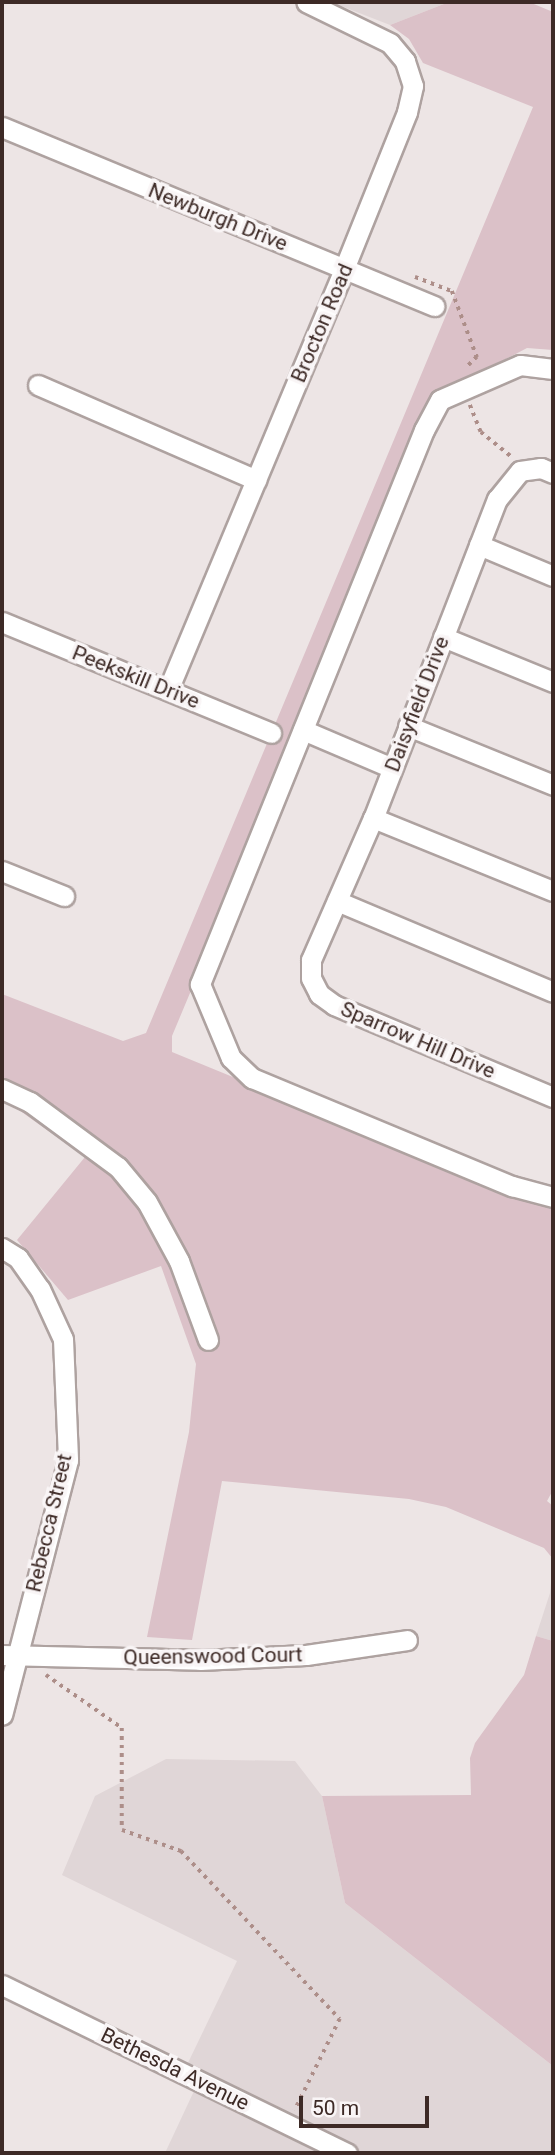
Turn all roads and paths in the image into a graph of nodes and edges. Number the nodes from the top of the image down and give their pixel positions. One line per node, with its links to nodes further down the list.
1 (306, 2): 3 (street, Brocton Road)
2 (2, 127): 3 (street, Newburgh Drive)
3 (344, 269): 5 (street, Newburgh Drive); 11 (street, Brocton Road)
4 (401, 271): 8 (path)
5 (434, 306)
6 (553, 369): 8 (street)
7 (38, 385): 11 (street)
8 (463, 390): 9 (path); 19 (street)
9 (520, 471): 10 (street); 12 (street, Daisyfield Drive)
10 (547, 471)
11 (256, 480): 17 (street, Brocton Road)
12 (479, 545): 13 (street); 15 (street, Daisyfield Drive)
13 (553, 576)
14 (2, 622): 17 (street, Peekskill Drive)
15 (443, 637): 16 (street); 18 (street, Daisyfield Drive)
16 (553, 681)
17 (168, 690): 20 (street, Peekskill Drive)
18 (408, 726): 21 (street, Daisyfield Drive); 22 (street)
19 (303, 730): 21 (street); 32 (street)
20 (271, 733)
21 (393, 768): 23 (street, Daisyfield Drive)
22 (553, 785)
23 (373, 818): 25 (street); 27 (street, Daisyfield Drive)
24 (2, 871): 26 (street)
25 (553, 891)
26 (64, 896)
27 (337, 901): 28 (street, Daisyfield Drive); 29 (street)
28 (311, 960): 31 (street, Sparrow Hill Drive)
29 (553, 992)
30 (2, 1089): 34 (street)
31 (553, 1097)
32 (553, 1197)
33 (2, 1248): 36 (street, Rebecca Street)
34 (208, 1340)
35 (407, 1640): 36 (street, Queenswood Court)
36 (10, 1655): 37 (street, Rebecca Street); 39 (path)
37 (2, 1716)
38 (2, 1985): 39 (street, Bethesda Avenue)
39 (288, 2124): 40 (street, Bethesda Avenue)
40 (347, 2153)

